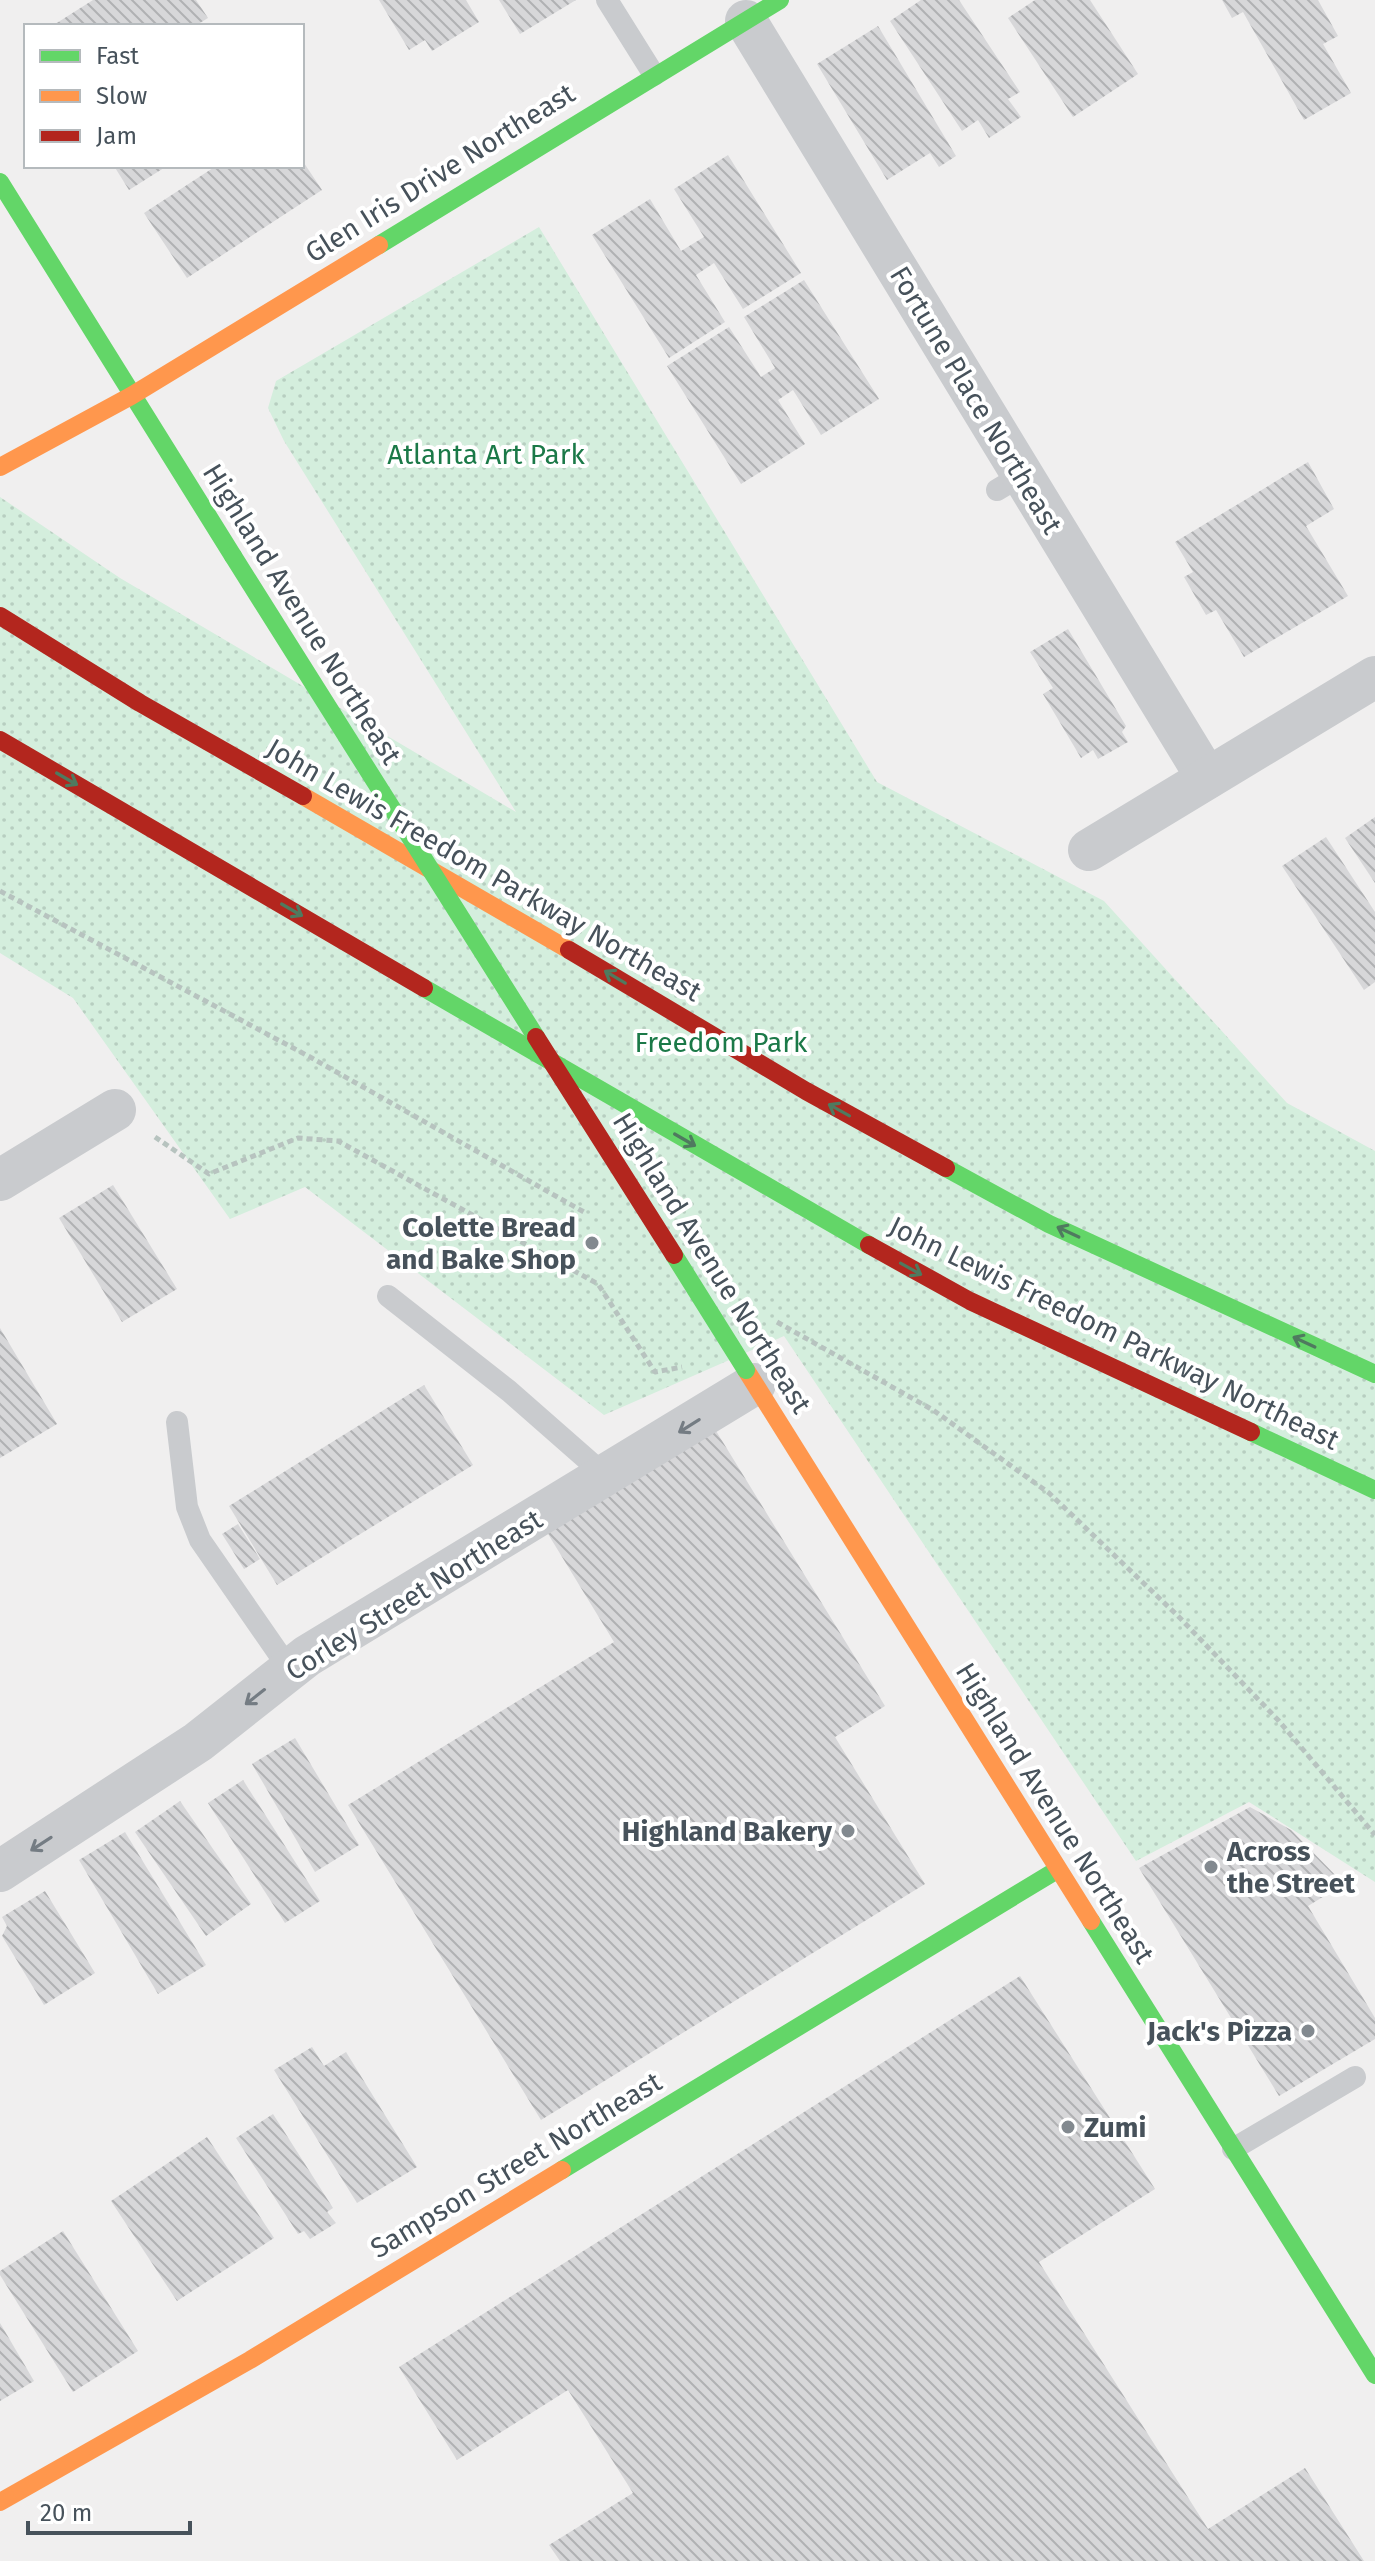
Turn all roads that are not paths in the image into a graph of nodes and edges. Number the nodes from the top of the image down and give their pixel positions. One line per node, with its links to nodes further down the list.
1 (607, 0): 3 (lane)
2 (763, 10): 3 (main road, Glen Iris Drive Northeast); 10 (street, Fortune Place Northeast)
3 (654, 75): 5 (main road, Glen Iris Drive Northeast)
4 (0, 182): 5 (main road, Highland Avenue Northeast)
5 (131, 396): 6 (main road, Glen Iris Drive Northeast); 16 (main road, Highland Avenue Northeast, bridge)
6 (6, 463)
7 (0, 616): 15 (main road, John Lewis Freedom Parkway Northeast, one-way to 7)
8 (1375, 677): 10 (street)
9 (0, 740): 19 (main road, John Lewis Freedom Parkway Northeast, one-way to 19)
10 (1207, 778): 11 (street)
11 (1089, 850)
12 (115, 1110): 13 (street)
13 (0, 1180)
14 (388, 1296): 18 (lane)
15 (1375, 1374)
16 (751, 1377): 18 (street, Corley Street Northeast, one-way to 18); 21 (main road, Highland Avenue Northeast)
17 (177, 1422): 20 (lane)
18 (607, 1477): 20 (street, Corley Street Northeast)
19 (1375, 1490)
20 (290, 1670): 22 (street, Corley Street Northeast, one-way to 22)
21 (1057, 1870): 24 (main road, Highland Avenue Northeast); 26 (main road, Sampson Street Northeast)
22 (0, 1871)
23 (1355, 2077): 24 (lane)
24 (1233, 2149): 25 (main road, Highland Avenue Northeast)
25 (1375, 2375)
26 (0, 2502)

